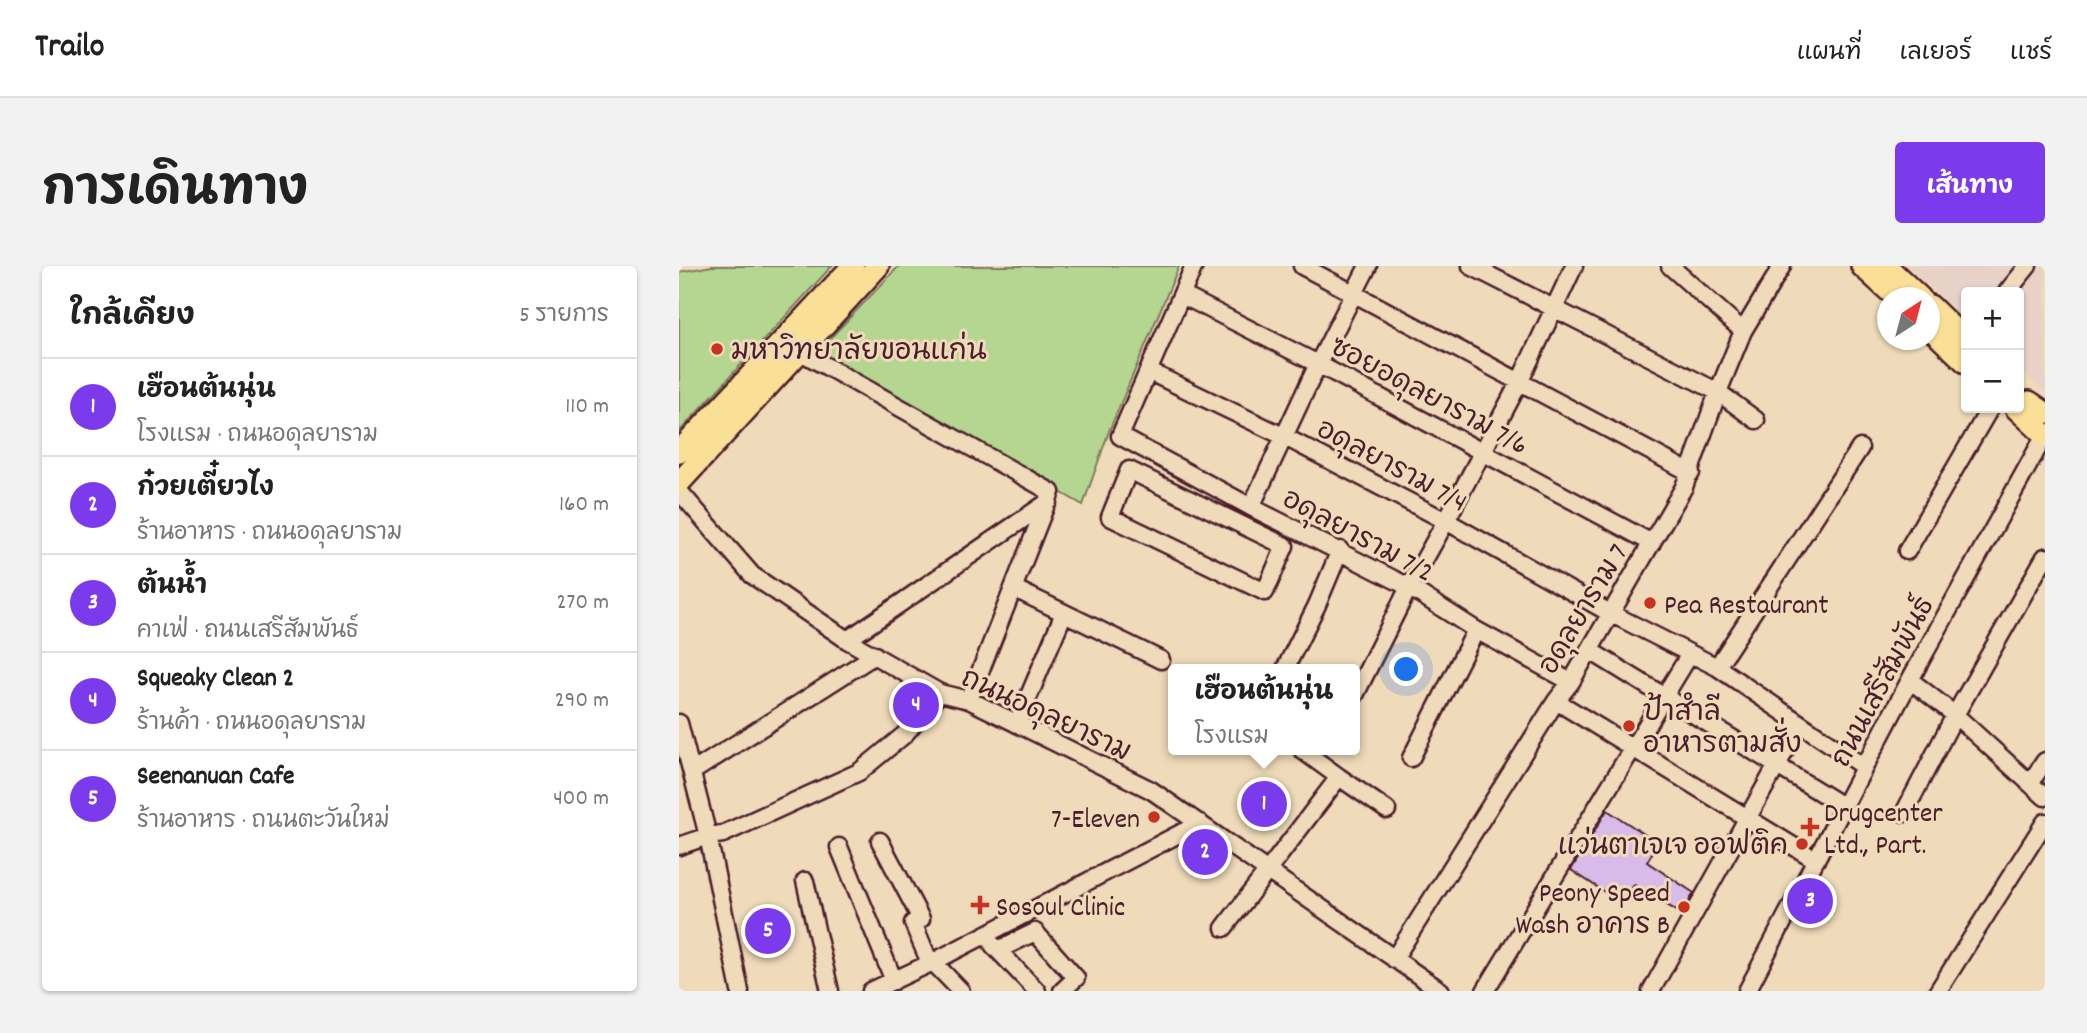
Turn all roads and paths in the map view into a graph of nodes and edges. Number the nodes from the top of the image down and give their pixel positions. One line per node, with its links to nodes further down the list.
1 (853, 266): 35 (main road)
2 (878, 266): 23 (main road)
3 (1194, 266): 17 (street)
4 (1302, 266): 16 (street)
5 (1369, 266): 16 (street)
6 (1471, 266): 18 (street)
7 (1574, 266): 18 (street)
8 (1669, 266): 20 (street)
9 (1782, 266): 20 (street, อดุลยาราม 7)
10 (1862, 266): 13 (main road)
11 (1887, 266): 14 (main road)
12 (2028, 266): 15 (street)
13 (1885, 287)
14 (1909, 287)
15 (2011, 287)
16 (1354, 294): 25 (street); 27 (street)
17 (1182, 295): 25 (street, ซอยอดุลยาราม 7/6); 26 (street)
18 (1554, 309): 27 (street); 28 (street)
19 (1940, 316): 21 (main road)
20 (1743, 331): 28 (street, อดุลยาราม 7)
21 (1961, 336)
22 (1940, 337): 24 (main road)
23 (799, 351): 38 (main road); 41 (street)
24 (1961, 357)
25 (1318, 365): 33 (street); 36 (street, ซอยอดุลยาราม 7/6)
26 (1148, 371): 33 (street, อดุลยาราม 7/4); 39 (street, อดุลยาราม 7/2)
27 (1519, 383): 36 (street); 37 (street)
28 (1718, 392): 31 (street); 37 (street, อดุลยาราม 7)
29 (2031, 406): 32 (main road)
30 (1987, 413): 47 (street)
31 (1756, 420)
32 (2045, 435): 61 (street, ถนนเสรีสัมพันธ์)
33 (1286, 437): 43 (street); 44 (street, อดุลยาราม 7/4)
34 (1860, 448): 60 (street)
35 (679, 452)
36 (1483, 452): 44 (street); 45 (street, ซอยอดุลยาราม 7/6)
37 (1691, 473): 45 (street, อดุลยาราม 7)
38 (679, 483)
39 (1214, 487): 42 (street); 43 (street, อดุลยาราม 7/2)
40 (679, 491): 54 (street, ถนนอดุลยาราม)
41 (1048, 502): 50 (street); 54 (street)
42 (1204, 507): 42 (street)
43 (1251, 508): 46 (street, อดุลยาราม 7/2)
44 (1446, 521): 49 (street); 52 (street, อดุลยาราม 7/4)
45 (1652, 543): 52 (street, อดุลยาราม 7)
46 (1339, 551): 49 (street, อดุลยาราม 7/2); 59 (street)
47 (1907, 551)
48 (2045, 557): 68 (street)
49 (1409, 587): 53 (street, อดุลยาราม 7/2); 63 (street)
50 (1013, 588): 51 (street); 66 (street)
51 (1064, 613): 58 (street); 70 (street)
52 (1610, 613): 55 (street, อดุลยาราม 7); 56 (street, อดุลยาราม 7/4)
53 (1476, 630): 62 (street, อดุลยาราม 7/2); 74 (street)
54 (847, 640): 57 (street, ถนนอดุลยาราม)
55 (1589, 650): 62 (street, อดุลยาราม 7); 65 (street)
56 (1690, 654): 60 (street, อดุลยาราม 7/4); 65 (street)
57 (875, 655): 64 (street, ถนนอดุลยาราม); 78 (street)
58 (1161, 660)
59 (1288, 664)
60 (1717, 667): 71 (street, อดุลยาราม 7/4)
61 (1910, 680): 68 (street); 77 (street, ถนนเสรีสัมพันธ์)
62 (1571, 682): 67 (street, อดุลยาราม 7)
63 (1360, 685)
64 (940, 693): 66 (street, ถนนอดุลยาราม); 88 (street)
65 (1665, 696): 72 (street); 76 (street)
66 (969, 700): 70 (street, ถนนอดุลยาราม)
67 (1556, 701): 72 (street); 98 (street, อดุลยาราม 7)
68 (1955, 715): 80 (street); 84 (street)
69 (679, 723): 78 (street)
70 (1017, 724): 87 (street, ถนนอดุลยาราม)
71 (1800, 724): 76 (street); 77 (street, อดุลยาราม 7/4)
72 (1633, 748): 85 (street); 108 (street)
73 (1309, 755): 79 (street)
74 (1411, 758)
75 (2045, 761): 80 (street)
76 (1777, 766): 82 (street); 85 (street)
77 (1864, 767): 82 (street, ถนนเสรีสัมพันธ์)
78 (692, 772): 88 (street)
79 (1339, 777): 83 (street); 93 (street)
80 (2030, 783): 81 (street)
81 (2045, 797)
82 (1844, 807): 92 (street, ถนนเสรีสัมพันธ์)
83 (1387, 810)
84 (1904, 813)
85 (1748, 818): 92 (street); 109 (street)
86 (2045, 822): 111 (street)
87 (1200, 823): 93 (street, ถนนอดุลยาราม); 96 (street)
88 (708, 836): 90 (street); 101 (street)
89 (880, 841): 99 (street)
90 (679, 846)
91 (839, 847): 100 (street)
92 (1816, 860): 110 (street, ถนนเสรีสัมพันธ์)
93 (1269, 872): 95 (street); 98 (street, ถนนอดุลยาราม)
94 (804, 881): 102 (street)
95 (1224, 928)
96 (983, 936): 97 (street); 99 (street)
97 (997, 950): 105 (street); 106 (street)
98 (1394, 959): 107 (street, ถนนอดุลยาราม)
99 (931, 963): 100 (street); 104 (street)
100 (894, 981): 103 (street)
101 (740, 991)
102 (830, 991)
103 (871, 991)
104 (961, 991)
105 (1037, 991)
106 (1062, 991)
107 (1441, 991)
108 (1485, 991)
109 (1651, 991)
110 (1747, 991)
111 (1938, 991)

